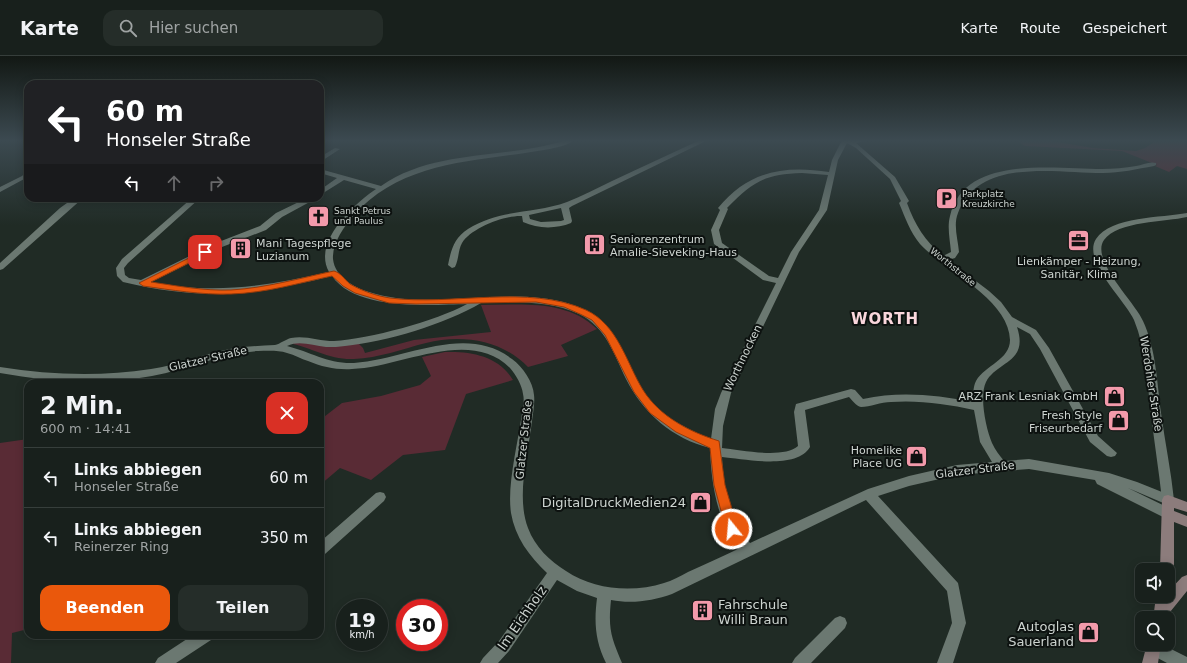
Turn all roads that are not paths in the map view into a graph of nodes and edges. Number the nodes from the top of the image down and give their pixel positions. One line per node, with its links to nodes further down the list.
1 (425, 168): 10 (street)
2 (645, 168): 16 (street)
3 (833, 168): 7 (street, Worthnocken)
4 (882, 168): 19 (street, Worthstraße)
5 (1134, 168): 19 (street)
6 (324, 172): 9 (street)
7 (832, 174): 23 (street, Worthnocken); 23 (street)
8 (24, 175): 11 (street)
9 (343, 177): 10 (street); 12 (street)
10 (382, 188): 22 (street)
11 (0, 190)
12 (324, 190)
13 (73, 202): 21 (street)
14 (192, 202): 24 (street)
15 (305, 202): 24 (street)
16 (569, 204): 17 (street); 17 (street)
17 (525, 214): 20 (street)
18 (1187, 215): 36 (street, Werdohler Straße)
19 (943, 259): 26 (street, Worthstraße)
20 (452, 265)
21 (0, 267)
22 (334, 273): 24 (street); 25 (street)
23 (780, 281): 30 (street, Worthnocken)
24 (143, 283)
25 (478, 301): 27 (street); 30 (street)
26 (1010, 319): 29 (street, Worthstraße); 31 (street, Worthstraße)
27 (279, 348): 28 (street, Glatzer Straße); 43 (street, Glatzer Straße)
28 (1, 370)
29 (979, 407): 30 (street); 32 (street, Worthstraße)
30 (716, 448): 41 (street, Worthnocken)
31 (1111, 453)
32 (1000, 465): 33 (street, Glatzer Straße); 34 (street, Glatzer Straße)
33 (1085, 474): 36 (street, Glatzer Straße); 38 (street, Glatzer Straße)
34 (868, 494): 41 (street, Glatzer Straße); 55 (street)
35 (380, 497): 40 (street)
36 (1168, 500): 37 (main road); 38 (main road, Werdohler Straße)
37 (1187, 507)
38 (1169, 514): 39 (main road); 42 (main road, Werdohler Straße)
39 (1187, 522)
40 (324, 546)
41 (748, 551): 45 (street, Glatzer Straße)
42 (1166, 563)
43 (555, 572): 45 (street, Glatzer Straße); 52 (street, Im Eichholz)
44 (1187, 580): 46 (main road)
45 (605, 594): 53 (street)
46 (1163, 611)
47 (840, 623): 54 (street)
48 (200, 639): 51 (street)
49 (1153, 651): 56 (main road)
50 (1163, 651): 57 (street)
51 (163, 663)
52 (488, 663)
53 (614, 663)
54 (800, 663)
55 (945, 663)
56 (1150, 663)
57 (1183, 663)

